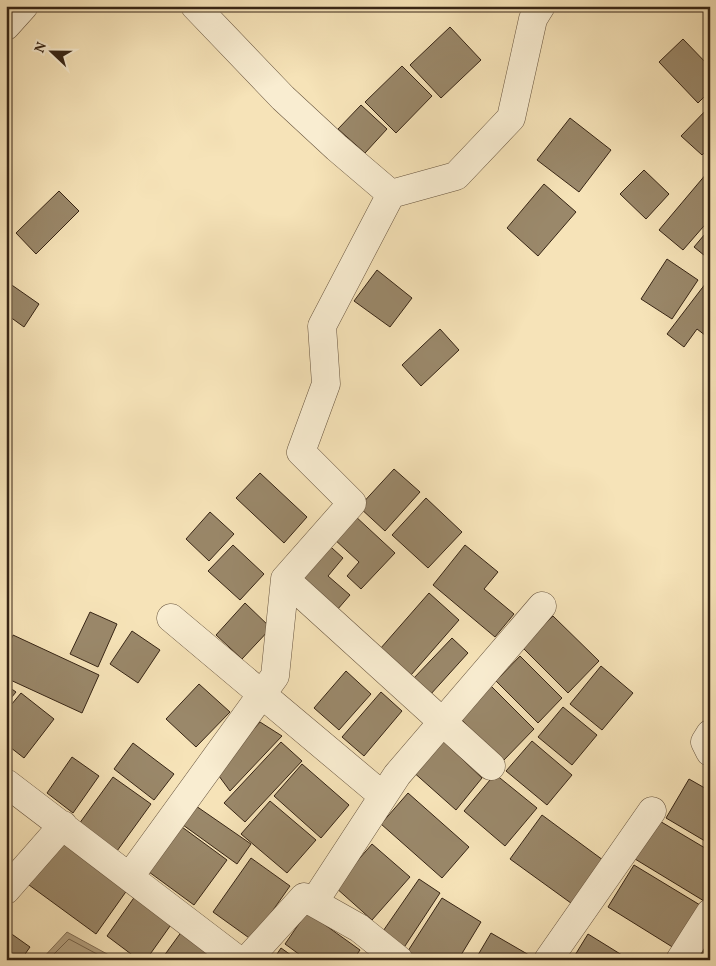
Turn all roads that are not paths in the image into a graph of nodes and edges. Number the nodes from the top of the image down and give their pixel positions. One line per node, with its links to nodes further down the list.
1 (24, 6): 4 (street)
2 (195, 6): 5 (street)
3 (541, 6): 5 (street)
4 (6, 26)
5 (391, 194): 6 (street)
6 (285, 579): 9 (street); 10 (street)
7 (542, 606): 10 (street)
8 (171, 618): 9 (street)
9 (262, 695): 15 (street); 18 (street)
10 (444, 722): 13 (street); 15 (street)
11 (710, 734): 12 (street)
12 (710, 752)
13 (491, 766)
14 (6, 783): 17 (street)
15 (383, 796): 20 (street)
16 (652, 811): 25 (street)
17 (63, 825): 18 (street); 19 (street)
18 (130, 876): 22 (street)
19 (6, 890)
20 (314, 902): 23 (street); 24 (street)
21 (710, 913): 26 (street)
22 (238, 960)
23 (247, 960)
24 (399, 960)
25 (548, 960)
26 (680, 960)

